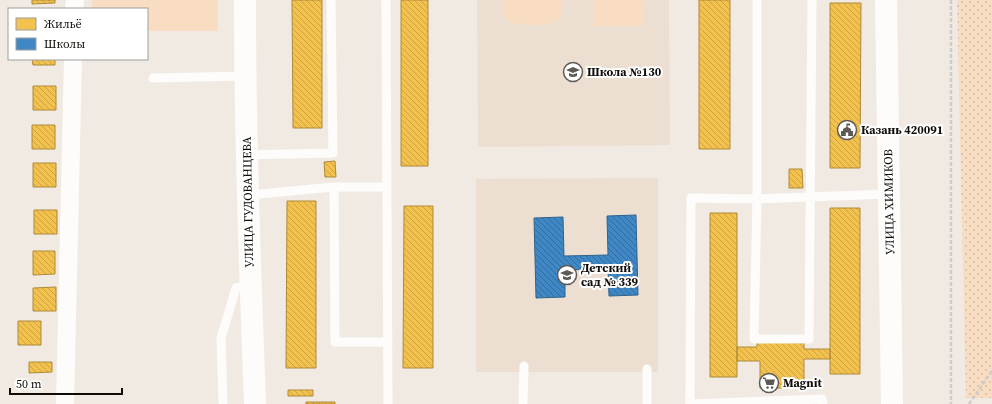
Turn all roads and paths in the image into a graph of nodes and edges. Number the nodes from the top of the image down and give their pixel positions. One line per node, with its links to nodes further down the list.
1 (245, 0): 9 (street, УЛИЦА ГУДОВАНЦЕВА)
2 (331, 0): 11 (lane)
3 (386, 0): 13 (lane)
4 (757, 0): 17 (lane)
5 (812, 0): 16 (lane)
6 (886, 0): 14 (street, УЛИЦА ХИМИКОВ)
7 (951, 0): 32 (path)
8 (73, 60): 23 (street)
9 (245, 76): 10 (lane); 11 (street, УЛИЦА ГУДОВАНЦЕВА)
10 (153, 78)
11 (248, 155): 15 (street, УЛИЦА ГУДОВАНЦЕВА)
12 (334, 187): 13 (lane); 15 (lane); 19 (lane)
13 (387, 187): 19 (lane)
14 (888, 194): 16 (lane); 31 (street, УЛИЦА ХИМИКОВ)
15 (248, 195): 18 (street, УЛИЦА ГУДОВАНЦЕВА)
16 (810, 198): 17 (lane); 17 (lane)
17 (756, 199): 29 (lane)
18 (250, 285): 24 (lane); 25 (street, УЛИЦА ГУДОВАНЦЕВА)
19 (388, 342): 26 (lane)
20 (524, 366): 27 (lane)
21 (648, 368): 28 (lane)
22 (992, 371): 33 (path)
23 (65, 404)
24 (223, 404)
25 (255, 404)
26 (388, 404)
27 (523, 404)
28 (647, 404)
29 (690, 404): 30 (lane)
30 (823, 404)
31 (892, 404)
32 (952, 404)
33 (969, 404)

